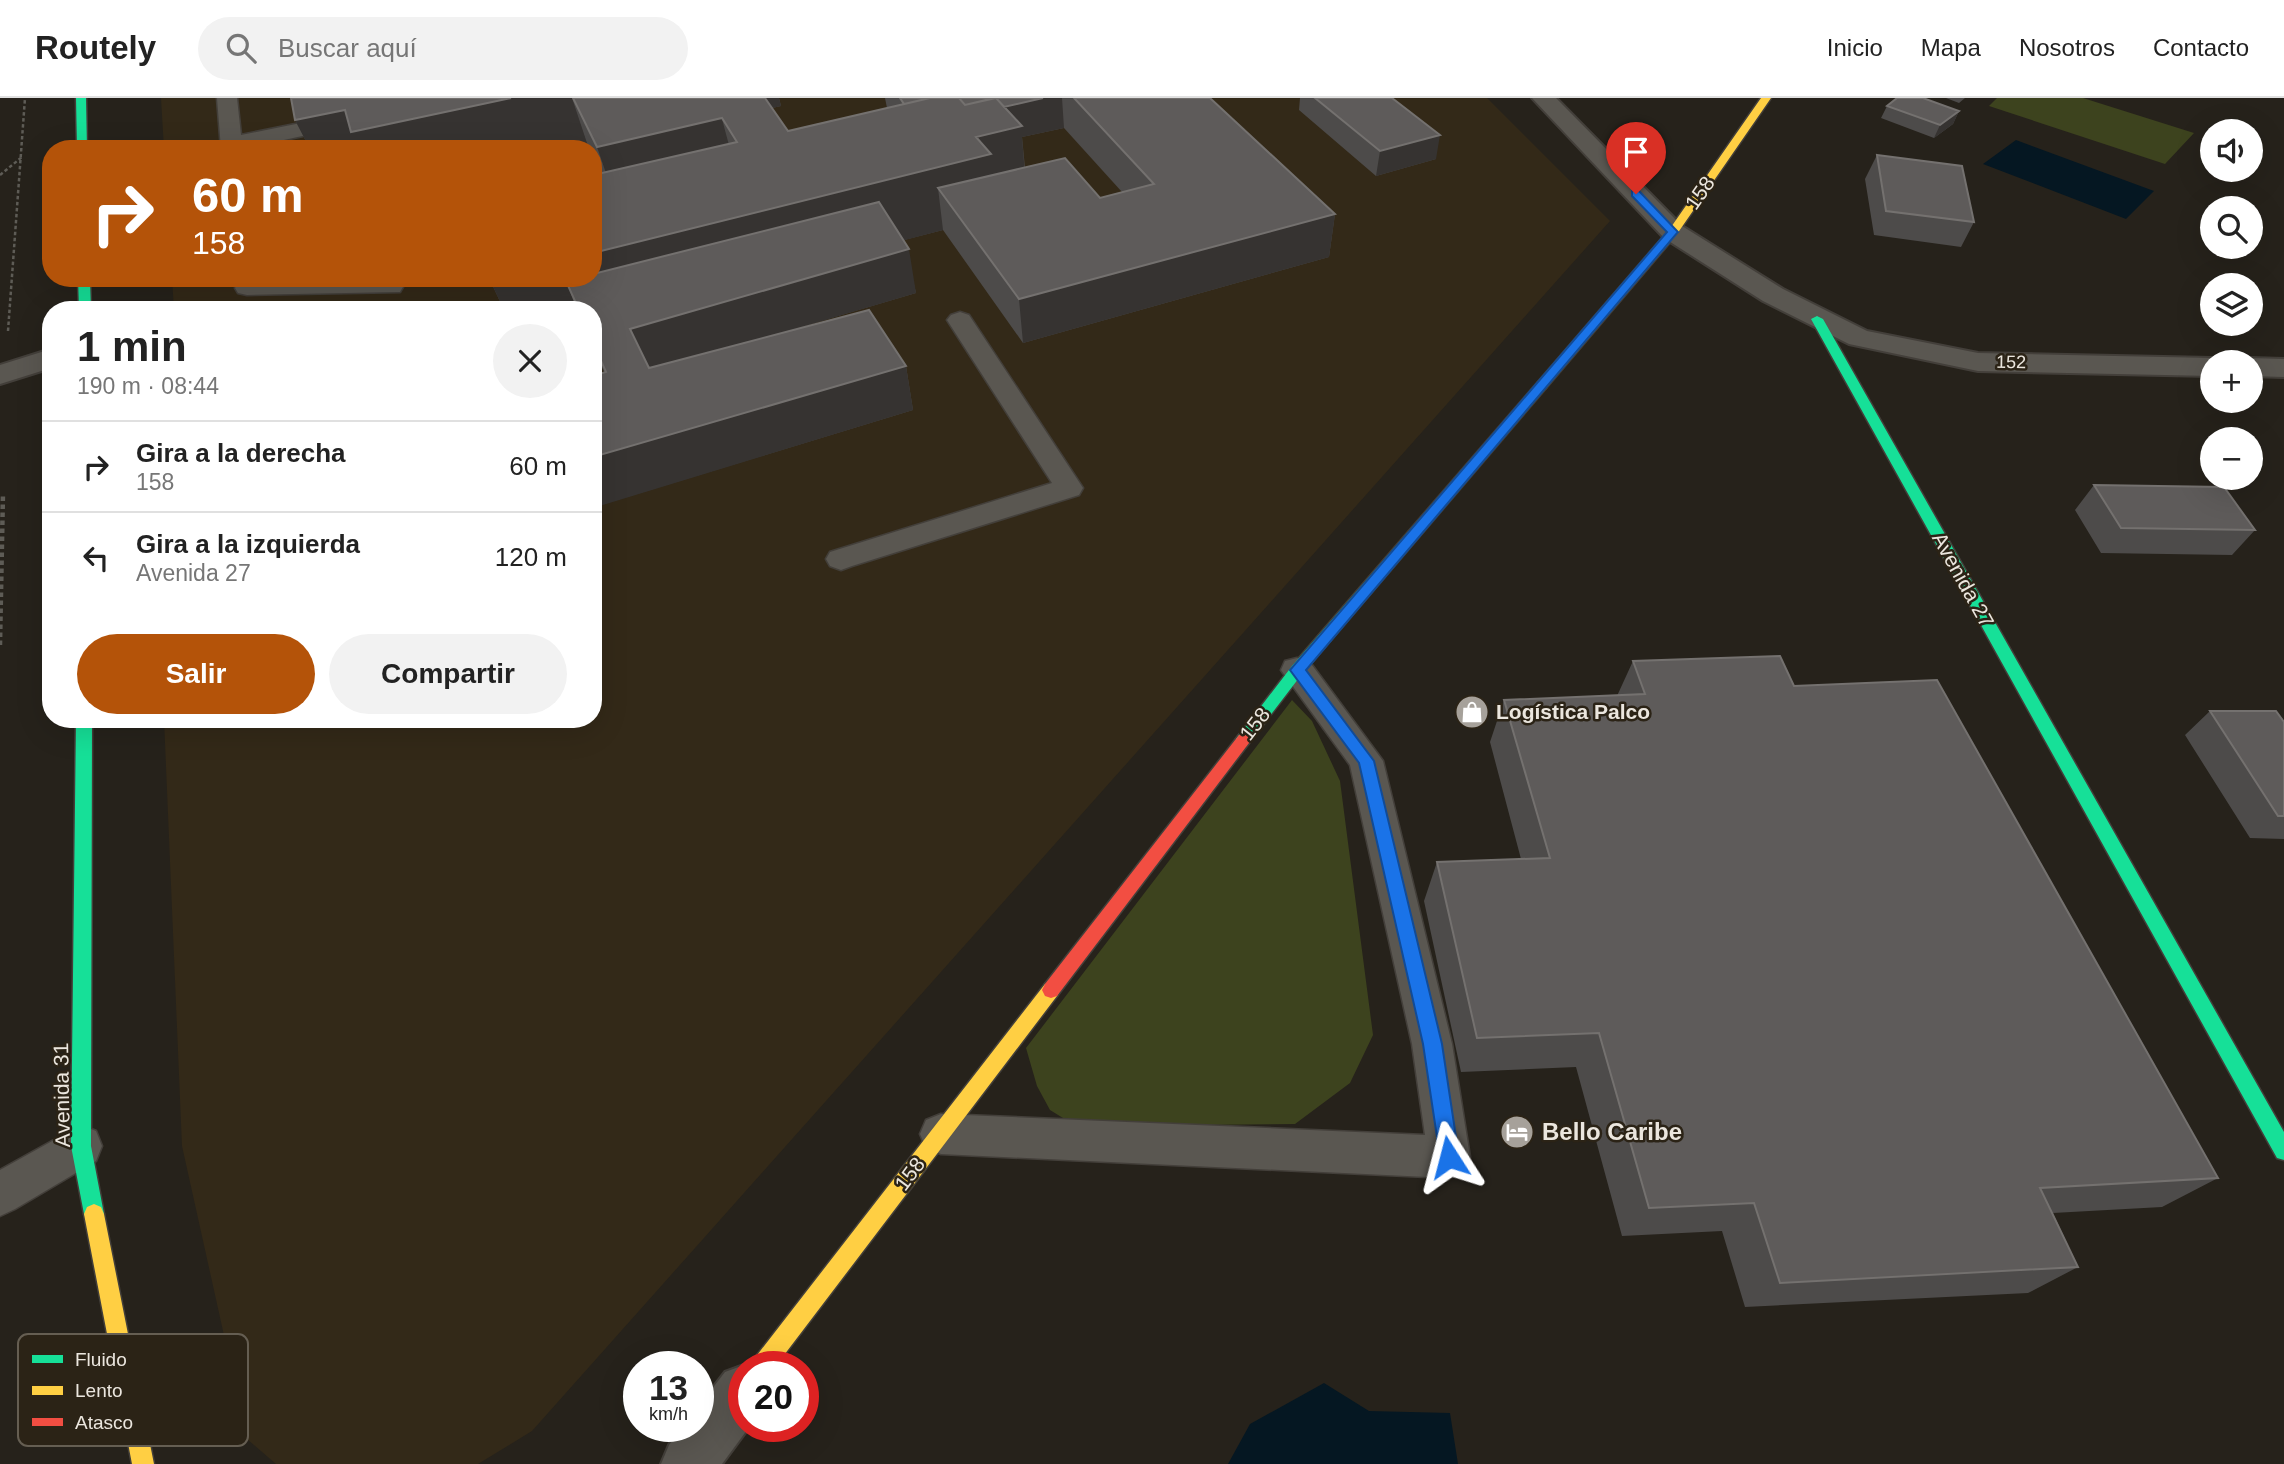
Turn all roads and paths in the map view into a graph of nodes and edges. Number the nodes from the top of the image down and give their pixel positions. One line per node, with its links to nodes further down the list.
1 (25, 98): 10 (path)
2 (81, 98): 7 (street)
3 (227, 98): 8 (lane)
4 (1543, 98): 12 (street, Avenida 27)
5 (1766, 98): 12 (street, 158)
6 (363, 116): 9 (lane)
7 (82, 140)
8 (231, 140)
9 (258, 140)
10 (22, 156): 11 (path); 23 (path)
11 (0, 175)
12 (1673, 232): 17 (street, Avenida 27); 27 (street, 158)
13 (330, 287): 15 (lane)
14 (391, 287): 16 (lane)
15 (247, 292)
16 (374, 301)
17 (1816, 319): 20 (street, 152); 31 (street, Avenida 27)
18 (960, 320): 25 (lane)
19 (42, 361): 23 (street)
20 (2200, 367)
21 (2263, 368): 22 (street)
22 (2284, 368)
23 (5, 373)
24 (3, 493): 26 (path)
25 (841, 559)
26 (0, 645)
27 (1297, 670): 29 (street, 158); 29 (lane)
28 (84, 728): 30 (street, Avenida 31)
29 (941, 1134): 34 (street, 158)
30 (81, 1146): 32 (lane); 33 (street, Avenida 31)
31 (2284, 1151)
32 (0, 1194)
33 (118, 1334)
34 (774, 1351)
35 (728, 1412): 38 (street)
36 (139, 1446): 37 (street, Avenida 31)
37 (143, 1464)
38 (688, 1464)

